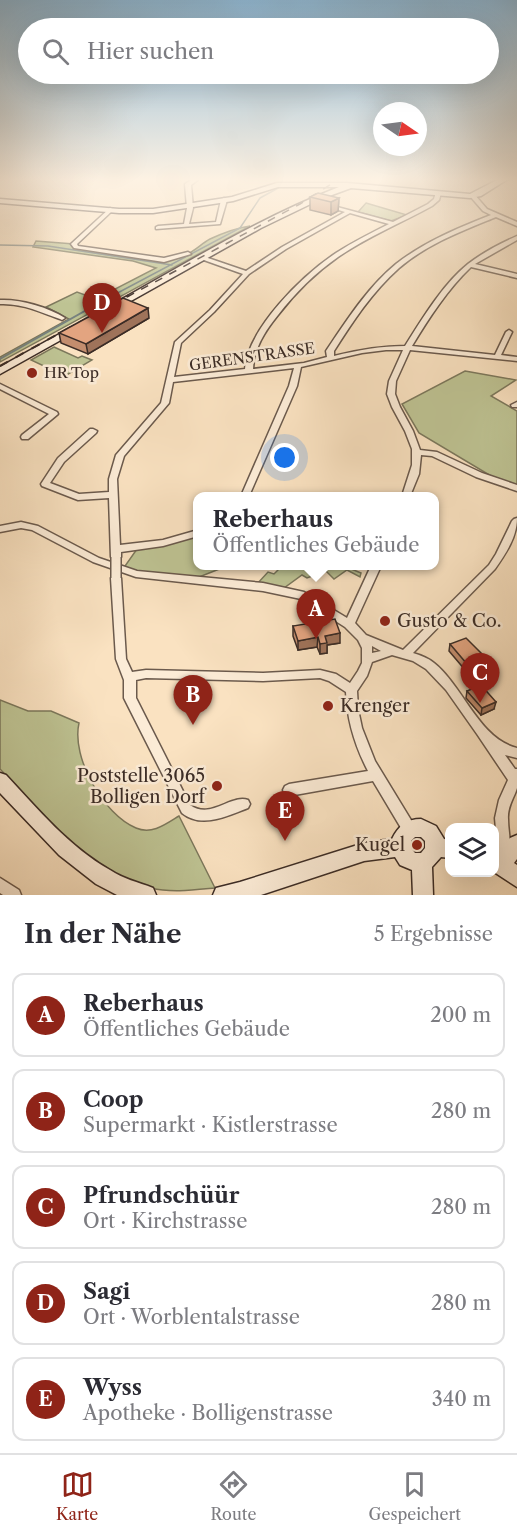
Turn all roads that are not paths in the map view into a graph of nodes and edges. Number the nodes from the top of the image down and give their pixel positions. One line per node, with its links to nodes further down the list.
1 (99, 221): 13 (street)
2 (187, 221): 10 (street)
3 (219, 221): 10 (street)
4 (274, 221): 14 (main road)
5 (333, 221): 16 (street)
6 (382, 221): 9 (street)
7 (400, 221): 9 (street)
8 (481, 221): 25 (street)
9 (394, 224): 29 (street)
10 (186, 226): 11 (street)
11 (158, 228)
12 (517, 238): 15 (street)
13 (188, 254)
14 (203, 258): 16 (street); 19 (main road)
15 (470, 266): 17 (street); 23 (street)
16 (247, 273): 30 (street)
17 (517, 276)
18 (0, 302): 20 (street)
19 (98, 316)
20 (62, 318)
21 (88, 321): 28 (main road)
22 (509, 332): 24 (street)
23 (408, 348): 24 (street); 25 (street, GERENSTRASSE); 34 (street)
24 (497, 357): 26 (street)
25 (331, 358): 27 (street, GERENSTRASSE)
26 (517, 358)
27 (298, 366): 29 (street, GERENSTRASSE); 36 (street)
28 (0, 371)
29 (249, 372): 30 (street, GERENSTRASSE)
30 (171, 380): 38 (street)
31 (0, 386): 33 (street)
32 (93, 431): 38 (street)
33 (25, 437)
34 (418, 452): 35 (street); 37 (street)
35 (517, 488)
36 (247, 492)
37 (408, 492)
38 (114, 495): 42 (street)
39 (517, 521): 47 (street)
40 (0, 530): 44 (street)
41 (193, 534): 42 (street)
42 (116, 553): 49 (street, bridge)
43 (374, 570): 44 (street)
44 (349, 624): 45 (street)
45 (363, 638): 46 (street); 48 (street)
46 (392, 651): 47 (street); 48 (street)
47 (406, 653): 51 (street)
48 (368, 659): 50 (street)
49 (130, 677): 50 (street); 58 (street)
50 (351, 690): 53 (street)
51 (480, 729): 52 (street); 54 (street)
52 (517, 753)
53 (376, 775): 56 (street); 59 (street)
54 (515, 776): 62 (street)
55 (0, 781): 69 (main road)
56 (289, 790)
57 (244, 804): 58 (street)
58 (203, 816)
59 (404, 838): 61 (main road); 64 (main road); 70 (main road)
60 (517, 844): 63 (main road)
61 (443, 848): 64 (main road)
62 (499, 858)
63 (499, 860)
64 (422, 862): 71 (main road)
65 (499, 862): 66 (main road)
66 (517, 877)
67 (0, 885): 68 (street)
68 (14, 895)
69 (146, 895)
70 (223, 895)
71 (423, 895)

